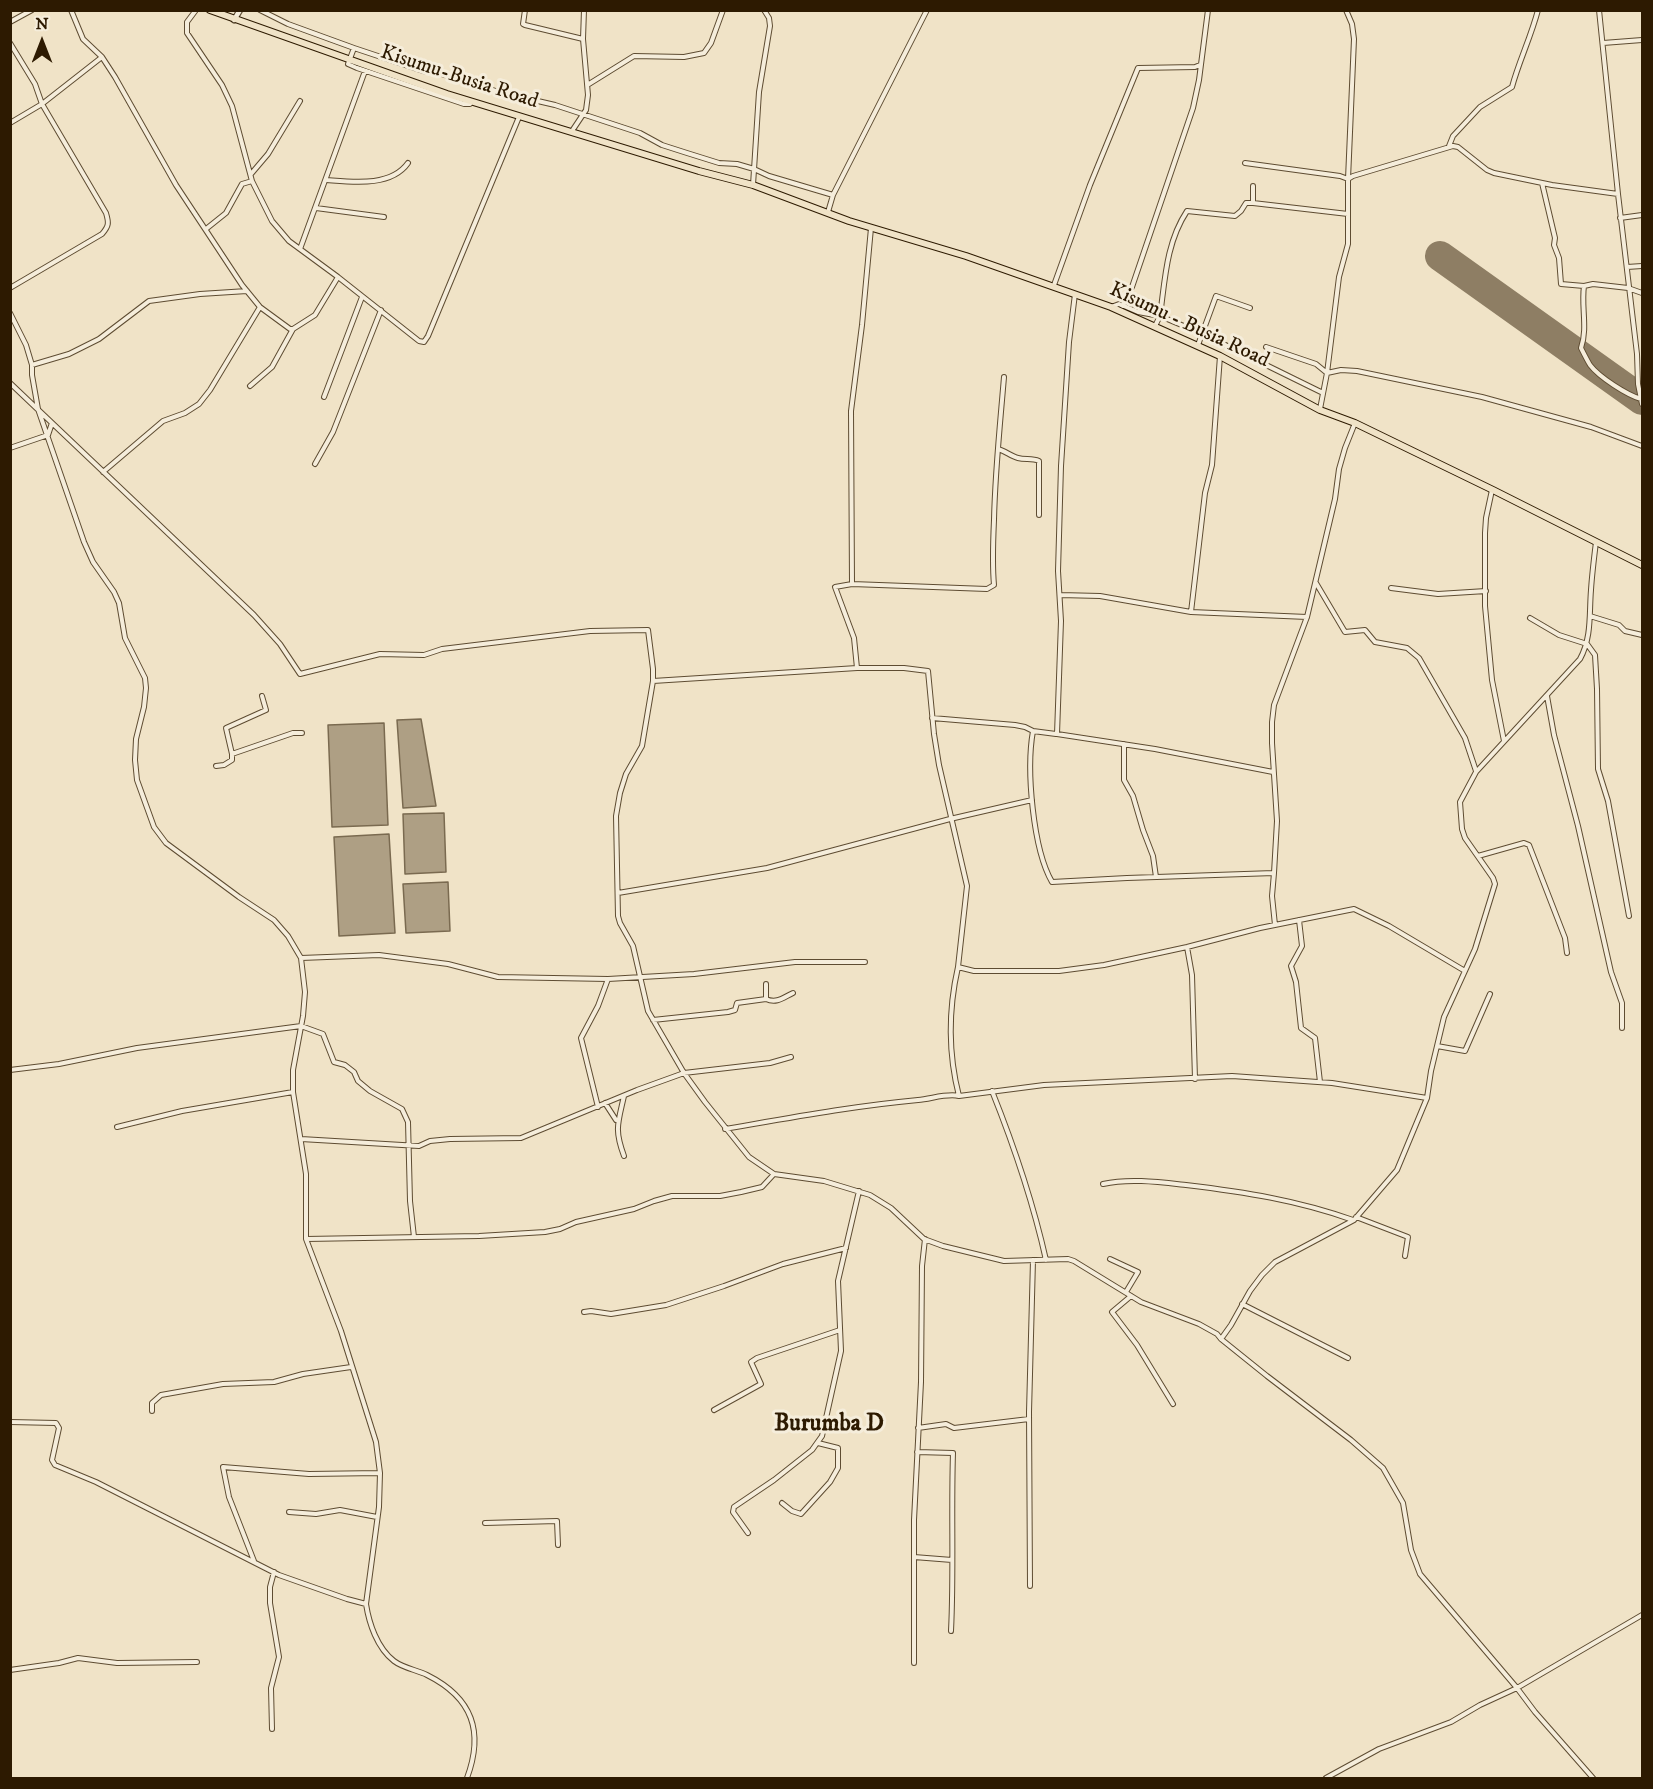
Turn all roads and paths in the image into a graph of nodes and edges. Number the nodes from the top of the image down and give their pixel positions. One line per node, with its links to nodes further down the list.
1 (32, 10): 17 (street)
2 (71, 10): 23 (street)
3 (196, 10): 40 (street)
4 (210, 10): 16 (highway, Kisumu-Busia Road)
5 (240, 10): 16 (street)
6 (260, 10): 22 (street)
7 (525, 10): 18 (street)
8 (584, 10): 18 (street)
9 (723, 10): 27 (street)
10 (764, 10): 38 (street)
11 (927, 10): 48 (street)
12 (1208, 10): 25 (street)
13 (1346, 10): 41 (street)
14 (1538, 10): 35 (street)
15 (1599, 10): 21 (street)
16 (234, 20): 24 (highway, Kisumu-Busia Road)
17 (10, 22)
18 (584, 39): 31 (street)
19 (1642, 40): 21 (street)
20 (10, 43): 30 (street)
21 (1603, 43): 47 (street)
22 (354, 48): 24 (street); 31 (street)
23 (102, 57): 30 (street); 57 (street)
24 (349, 59): 26 (street); 29 (highway, Kisumu-Busia Road)
25 (1200, 65): 62 (street); 70 (street)
26 (365, 71): 29 (street); 43 (street)
27 (590, 84)
28 (300, 101): 40 (street)
29 (472, 101): 32 (highway, Kisumu-Busia Road)
30 (42, 104): 33 (street); 64 (street)
31 (584, 114): 34 (street); 38 (street)
32 (519, 117): 34 (highway, Kisumu-Busia Road); 74 (street)
33 (10, 123)
34 (572, 131): 39 (highway, Kisumu-Busia Road)
35 (1448, 147): 41 (street); 44 (street)
36 (408, 163): 43 (street)
37 (1245, 163): 41 (street)
38 (754, 169): 45 (street); 48 (street)
39 (699, 171): 45 (highway, Kisumu - Busia Road)
40 (250, 175): 42 (street)
41 (1348, 179): 52 (street)
42 (252, 180): 57 (street); 58 (street)
43 (327, 180): 50 (street)
44 (1542, 183): 47 (street); 63 (street)
45 (753, 185): 51 (highway, Kisumu - Busia Road)
46 (1253, 186): 49 (street)
47 (1618, 194): 55 (street)
48 (833, 195): 51 (street)
49 (1253, 203): 52 (street); 76 (street)
50 (316, 208): 54 (street); 58 (street)
51 (828, 212): 56 (highway, Kisumu - Busia Road)
52 (1348, 214): 86 (street)
53 (1642, 215): 55 (street)
54 (384, 217)
55 (1620, 218): 60 (street)
56 (871, 228): 62 (highway, Kisumu - Busia Road); 108 (street)
57 (206, 229): 66 (street)
58 (300, 249): 61 (street)
59 (1642, 266): 60 (street)
60 (1627, 267): 65 (street)
61 (338, 277): 69 (street); 78 (street)
62 (1054, 285): 67 (highway, Kisumu - Busia Road)
63 (1584, 286): 65 (street); 92 (street)
64 (10, 288)
65 (1628, 288): 68 (street); 83 (street)
66 (247, 291): 71 (street); 85 (street)
67 (1076, 293): 72 (highway, Kisumu - Busia Road); 111 (street)
68 (1642, 293)
69 (362, 297): 74 (street); 91 (street)
70 (1123, 306): 72 (street); 76 (street)
71 (260, 307): 78 (street); 102 (street)
72 (1111, 307): 77 (highway, Kisumu - Busia Road)
73 (1250, 308): 79 (street)
74 (381, 310): 101 (street)
75 (10, 313): 85 (street)
76 (1160, 316): 77 (street); 79 (street)
77 (1155, 326): 80 (highway, Kisumu - Busia Road)
78 (294, 329): 89 (street)
79 (1203, 334): 80 (street); 90 (street)
80 (1198, 345): 82 (highway, Kisumu - Busia Road)
81 (1266, 347): 86 (street)
82 (1220, 356): 94 (highway, Kisumu - Busia Road); 112 (street)
83 (1637, 360): 84 (street); 92 (street)
84 (1642, 362)
85 (32, 365): 93 (street)
86 (1327, 373): 90 (street); 98 (street)
87 (1004, 377): 100 (street)
88 (10, 383): 93 (street)
89 (250, 386)
90 (1323, 393): 94 (street)
91 (324, 397)
92 (1642, 402)
93 (38, 409): 95 (street); 97 (street)
94 (1320, 410): 96 (highway, Kisumu - Busia Road)
95 (52, 423): 97 (street); 102 (street)
96 (1355, 423): 103 (highway, Kisumu - Busia Road); 107 (street)
97 (48, 435): 99 (street); 143 (street)
98 (1642, 446)
99 (10, 447)
100 (998, 449): 104 (street); 108 (street)
101 (315, 464)
102 (103, 472): 119 (street)
103 (1492, 490): 105 (highway, Kisumu - Busia Road); 110 (street)
104 (1039, 515)
105 (1596, 542): 106 (highway, Kisumu - Busia Road); 113 (street)
106 (1642, 565)
107 (1316, 583): 114 (street); 131 (street)
108 (852, 584): 118 (street)
109 (1390, 588): 110 (street)
110 (1486, 591): 126 (street)
111 (1060, 595): 112 (street); 125 (street)
112 (1191, 612): 114 (street)
113 (1590, 616): 116 (street); 117 (street)
114 (1307, 617): 130 (street)
115 (1530, 618): 117 (street)
116 (1642, 634)
117 (1587, 644): 120 (street); 138 (street)
118 (857, 668): 119 (street); 122 (street)
119 (652, 681): 137 (street)
120 (1547, 695): 126 (street); 155 (street)
121 (262, 696): 128 (street)
122 (932, 718): 123 (street); 133 (street)
123 (1033, 731): 125 (street); 132 (street)
124 (302, 733): 128 (street)
125 (1056, 734): 127 (street)
126 (1504, 741): 131 (street)
127 (1124, 744): 130 (street); 136 (street)
128 (232, 754): 129 (street)
129 (216, 766)
130 (1273, 772): 135 (street)
131 (1476, 772): 134 (street)
132 (1032, 800): 133 (street); 136 (street)
133 (950, 819): 137 (street); 145 (street)
134 (1478, 856): 142 (street); 146 (street)
135 (1275, 873): 136 (street); 140 (street)
136 (1156, 877)
137 (618, 893): 147 (street)
138 (1629, 916)
139 (1299, 920): 140 (street); 146 (street); 161 (street)
140 (1275, 925): 141 (street)
141 (1187, 947): 145 (street); 160 (street)
142 (1567, 953)
143 (302, 958): 148 (street); 154 (street)
144 (865, 962): 147 (street)
145 (958, 967): 165 (street)
146 (1465, 971): 156 (street)
147 (641, 978): 148 (street); 153 (street)
148 (608, 979): 168 (street)
149 (766, 984): 152 (street)
150 (793, 993): 152 (street)
151 (1490, 994): 156 (street)
152 (766, 999): 153 (street)
153 (653, 1020): 159 (street)
154 (302, 1026): 158 (street); 163 (street); 173 (street)
155 (1622, 1028)
156 (1437, 1046): 166 (street)
157 (791, 1057): 159 (street)
158 (10, 1070)
159 (684, 1073): 164 (street); 171 (street)
160 (1195, 1079): 161 (street); 162 (street)
161 (1320, 1082): 166 (street)
162 (992, 1091): 165 (street); 186 (street)
163 (293, 1092): 169 (street); 172 (street)
164 (624, 1095): 167 (street); 170 (street)
165 (959, 1096): 171 (street)
166 (1427, 1098): 178 (street)
167 (606, 1103): 168 (street); 170 (street)
168 (598, 1107): 173 (street)
169 (117, 1126)
170 (618, 1128): 174 (street)
171 (725, 1129): 175 (street)
172 (301, 1139): 173 (street); 180 (street)
173 (408, 1145): 179 (street)
174 (624, 1156)
175 (774, 1174): 177 (street); 179 (street)
176 (1103, 1184): 178 (street)
177 (859, 1191): 181 (street); 182 (street)
178 (1355, 1218): 183 (street); 189 (street)
179 (414, 1238): 180 (street)
180 (306, 1239): 194 (street)
181 (925, 1239): 185 (street); 200 (street)
182 (846, 1248): 190 (street); 191 (street)
183 (1405, 1256)
184 (1110, 1259): 187 (street)
185 (1033, 1260): 186 (street); 198 (street)
186 (1046, 1260): 187 (street)
187 (1126, 1292): 188 (street)
188 (1131, 1296): 192 (street); 195 (street)
189 (1242, 1304): 192 (street); 193 (street)
190 (584, 1312)
191 (840, 1330): 196 (street); 201 (street)
192 (1221, 1339): 221 (street)
193 (1348, 1358)
194 (351, 1367): 197 (street); 203 (street)
195 (1173, 1404)
196 (714, 1410)
197 (152, 1412)
198 (1029, 1419): 200 (street); 214 (street)
199 (10, 1422): 212 (street)
200 (918, 1428): 202 (street)
201 (818, 1443): 204 (street); 208 (street)
202 (917, 1452): 210 (street); 211 (street)
203 (380, 1473): 206 (street); 212 (street)
204 (783, 1503)
205 (288, 1512): 206 (street)
206 (377, 1517): 215 (street)
207 (485, 1524): 209 (street)
208 (748, 1533)
209 (558, 1545)
210 (914, 1557): 211 (street); 219 (street)
211 (952, 1560): 217 (street)
212 (254, 1562): 213 (street)
213 (274, 1572): 215 (street); 222 (street)
214 (1030, 1586)
215 (366, 1604): 223 (street)
216 (1642, 1615): 221 (street)
217 (951, 1631)
218 (197, 1662): 220 (street)
219 (914, 1663)
220 (10, 1670)
221 (1517, 1688): 224 (street); 225 (street)
222 (272, 1729)
223 (467, 1779)
224 (1326, 1779)
225 (1593, 1779)

